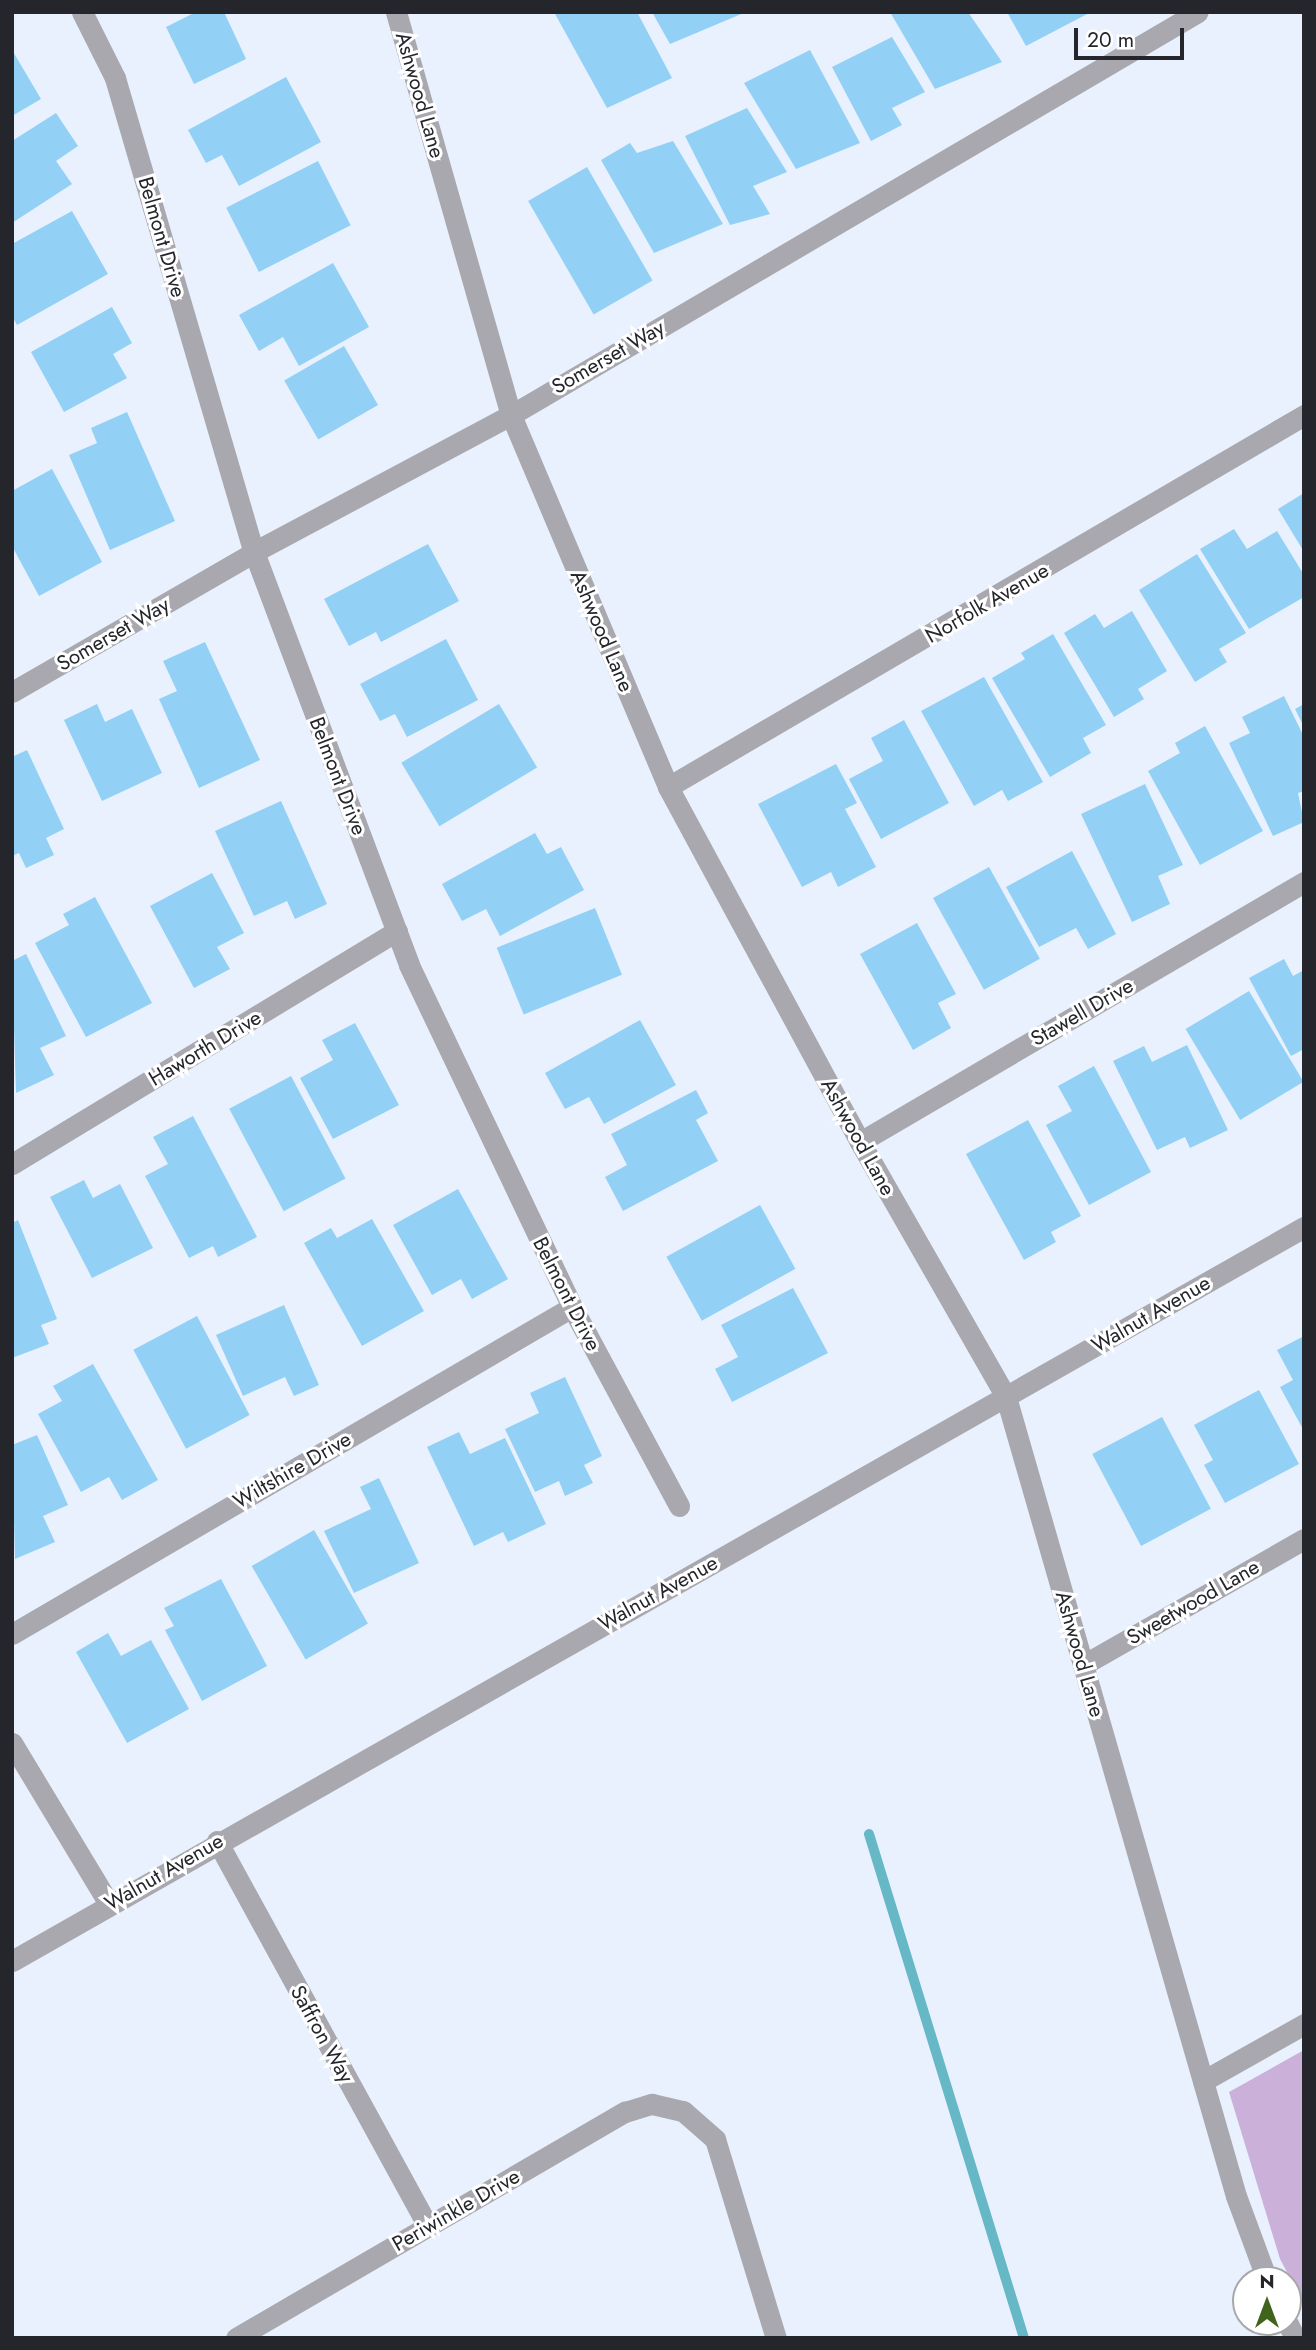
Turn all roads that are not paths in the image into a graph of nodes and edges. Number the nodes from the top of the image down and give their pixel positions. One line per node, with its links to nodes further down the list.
1 (82, 12): 6 (street, Belmont Drive)
2 (396, 12): 4 (street, Ashwood Lane)
3 (1198, 12): 4 (street, Somerset Way)
4 (510, 415): 6 (street, Somerset Way); 8 (street, Ashwood Lane)
5 (1304, 415): 8 (street, Norfolk Avenue)
6 (254, 552): 7 (street, Somerset Way); 10 (street, Belmont Drive)
7 (12, 692)
8 (668, 787): 11 (street, Ashwood Lane)
9 (1304, 882): 11 (street, Stawell Drive)
10 (397, 931): 12 (street, Haworth Drive); 14 (street, Belmont Drive)
11 (860, 1142): 15 (street, Ashwood Lane)
12 (12, 1164)
13 (1304, 1227): 15 (street, Walnut Avenue)
14 (572, 1307): 16 (street, Belmont Drive); 18 (street, Wiltshire Drive)
15 (1006, 1397): 19 (street, Ashwood Lane); 21 (street, Walnut Avenue)
16 (679, 1506)
17 (1304, 1539): 19 (street, Sweetwood Lane)
18 (12, 1634)
19 (1083, 1665): 25 (street, Ashwood Lane)
20 (12, 1743): 22 (street)
21 (217, 1841): 22 (street, Walnut Avenue); 26 (street, Saffron Way)
22 (109, 1904): 23 (street, Walnut Avenue)
23 (12, 1961)
24 (1304, 2024): 25 (street)
25 (1203, 2081): 27 (street, Ashwood Lane)
26 (428, 2227): 28 (street, Periwinkle Drive); 29 (street, Periwinkle Drive)
27 (1262, 2266)
28 (236, 2338)
29 (776, 2338)

